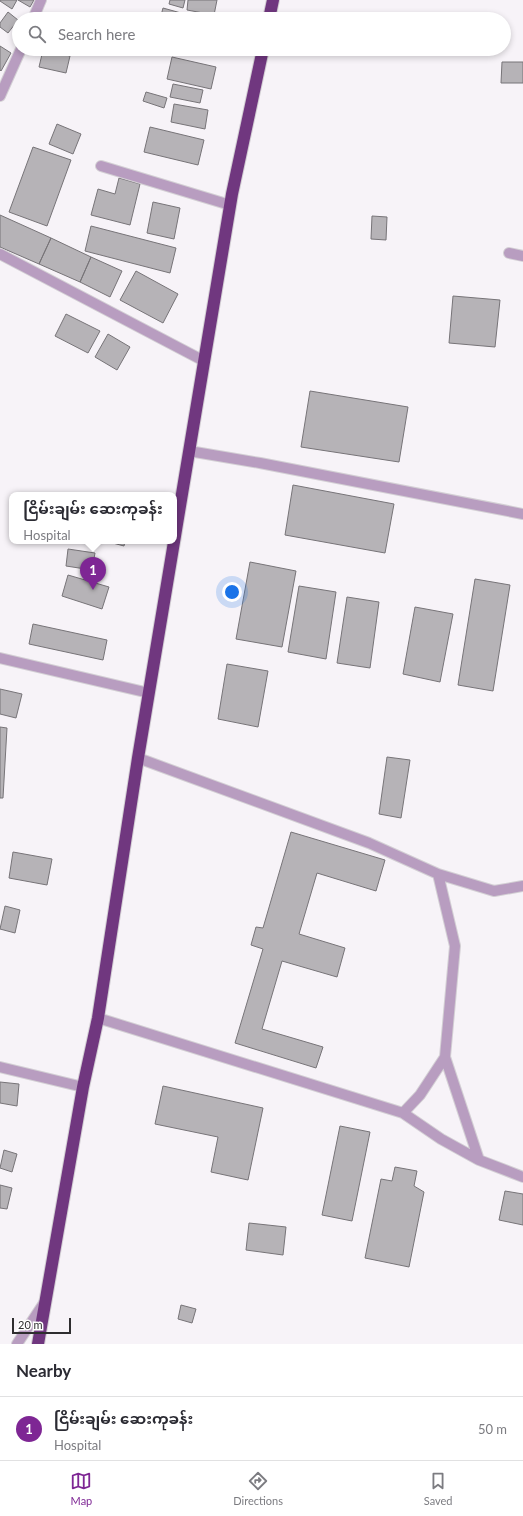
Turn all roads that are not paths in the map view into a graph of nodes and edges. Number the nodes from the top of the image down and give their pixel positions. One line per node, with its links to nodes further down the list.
1 (41, 0): 3 (street)
2 (273, 0): 4 (highway)
3 (36, 12)
4 (270, 12)
5 (18, 56): 7 (street)
6 (262, 56): 9 (highway)
7 (0, 93)
8 (101, 166): 9 (street)
9 (230, 205): 13 (highway)
10 (509, 253): 12 (street)
11 (0, 254): 13 (street)
12 (523, 256)
13 (204, 361): 14 (highway)
14 (189, 452): 15 (street); 16 (highway)
15 (523, 514)
16 (177, 524)
17 (174, 544): 19 (highway)
18 (0, 658): 19 (street)
19 (149, 693): 20 (highway)
20 (138, 758): 21 (street); 23 (highway)
21 (438, 874): 22 (street); 24 (street)
22 (523, 886)
23 (98, 1018): 26 (highway); 27 (street)
24 (446, 1057): 27 (street); 28 (street)
25 (0, 1067): 26 (street)
26 (83, 1087): 30 (highway)
27 (403, 1113): 28 (street)
28 (479, 1160): 29 (street)
29 (523, 1177)
30 (45, 1301): 31 (street); 32 (highway)
31 (17, 1344)
32 (38, 1344)

